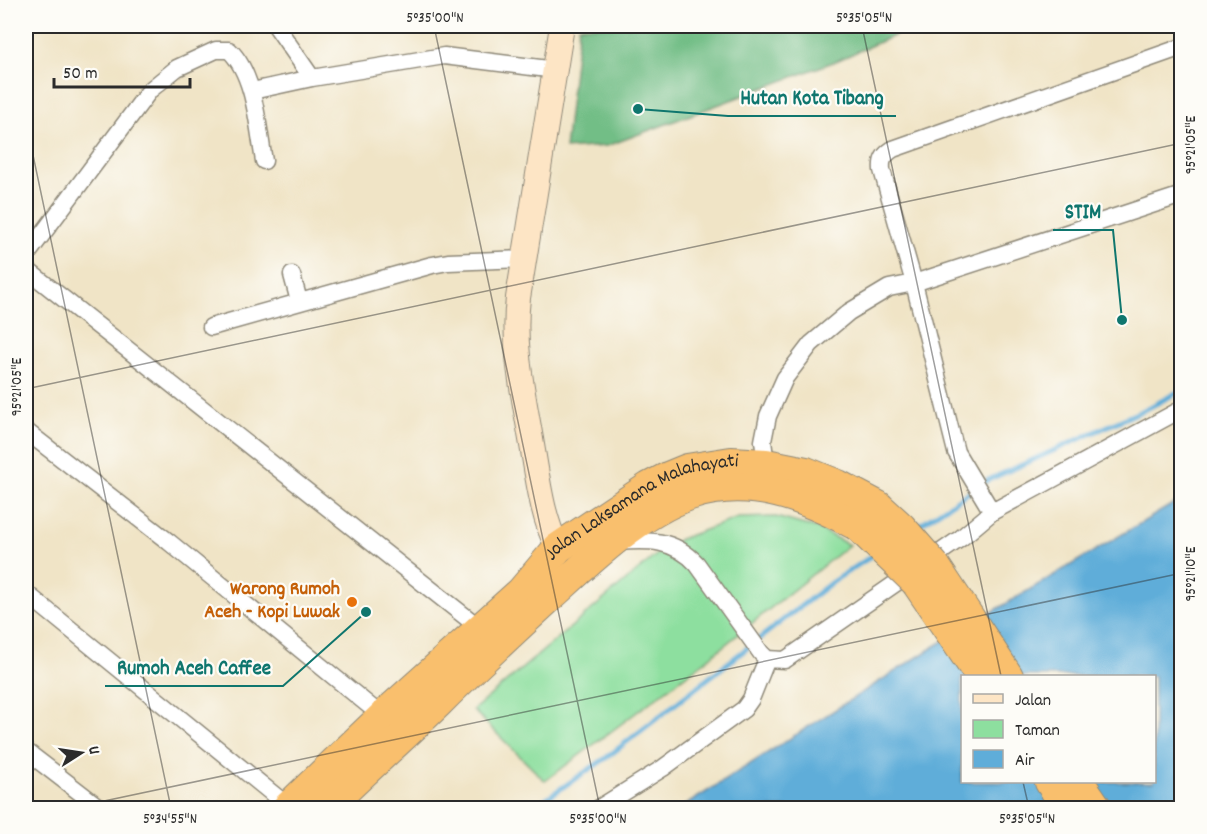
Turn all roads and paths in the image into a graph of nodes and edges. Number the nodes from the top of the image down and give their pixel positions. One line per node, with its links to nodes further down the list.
1 (276, 26): 5 (street)
2 (562, 26): 4 (street)
3 (1182, 47): 13 (street)
4 (556, 70): 5 (street); 10 (street)
5 (312, 78): 6 (street)
6 (252, 91): 7 (street); 9 (street)
7 (264, 162)
8 (1182, 195): 13 (street)
9 (26, 256)
10 (525, 259): 14 (street); 22 (street)
11 (26, 270): 24 (street)
12 (291, 275): 14 (street)
13 (914, 282): 18 (street); 19 (street)
14 (299, 301): 15 (street)
15 (211, 327)
16 (1182, 409): 19 (street)
17 (26, 431): 29 (street)
18 (766, 464): 20 (highway, Jalan Laksamana Malahayati); 22 (highway, Jalan Laksamana Malahayati)
19 (992, 512): 26 (street)
20 (868, 516): 21 (highway, Jalan Laksamana Malahayati); 25 (highway, Jalan Laksamana Malahayati, bridge)
21 (613, 543): 26 (street); 29 (highway, Jalan Laksamana Malahayati)
22 (558, 548): 24 (highway, Jalan Laksamana Malahayati)
23 (26, 593): 34 (street)
24 (481, 629): 29 (highway, Jalan Laksamana Malahayati)
25 (967, 636): 27 (highway, Jalan Laksamana Malahayati); 28 (highway, Jalan Laksamana Malahayati)
26 (764, 656): 36 (street)
27 (980, 675)
28 (1007, 675)
29 (393, 726): 34 (highway, Jalan Laksamana Malahayati); 35 (highway, Jalan Laksamana Malahayati)
30 (26, 751): 33 (street)
31 (1051, 783): 37 (highway)
32 (1080, 783): 38 (highway)
33 (100, 808)
34 (288, 808)
35 (327, 808)
36 (599, 808)
37 (1067, 808)
38 (1097, 808)

